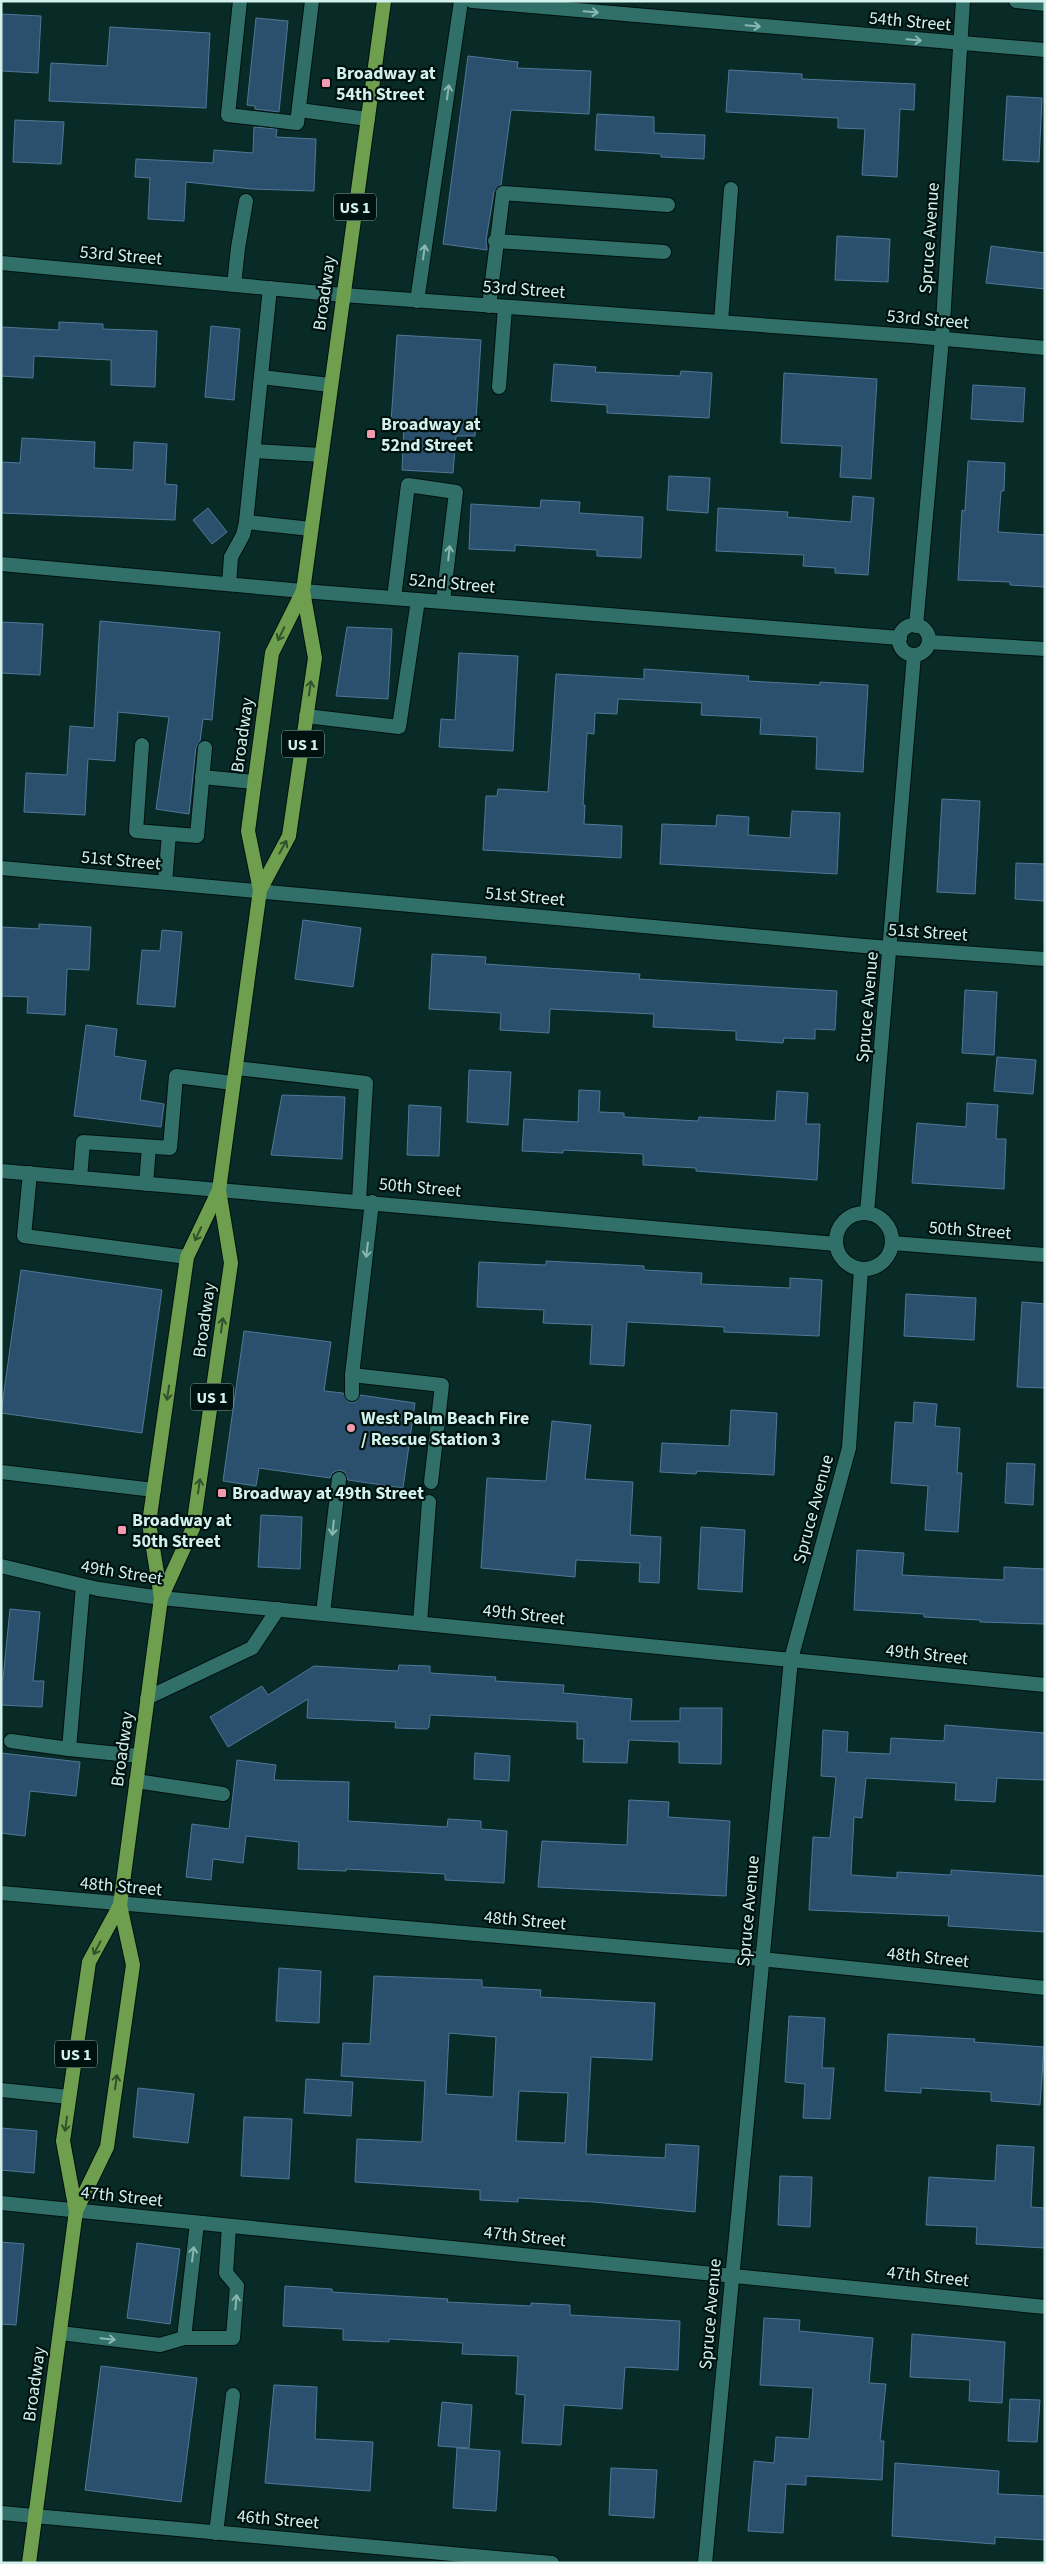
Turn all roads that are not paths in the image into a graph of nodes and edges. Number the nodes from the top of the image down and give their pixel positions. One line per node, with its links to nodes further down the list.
1 (240, 1): 11 (street)
2 (312, 1): 11 (street)
3 (384, 1): 12 (main road, Broadway / US 1)
4 (461, 1): 22 (street, one-way to 4)
5 (472, 1): 9 (street, 54th Street, one-way to 9)
6 (964, 1): 9 (street, Spruce Avenue)
7 (1016, 1): 8 (street)
8 (1045, 4)
9 (960, 44): 10 (street, 54th Street); 26 (street, Spruce Avenue)
10 (1045, 50)
11 (299, 110): 12 (street)
12 (368, 119): 21 (main road, Broadway / US 1)
13 (730, 189): 25 (street)
14 (246, 201): 19 (street)
15 (668, 205): 16 (street)
16 (495, 241): 17 (street); 23 (street)
17 (664, 252)
18 (1, 263): 19 (street, 53rd Street)
19 (234, 285): 20 (street, 53rd Street)
20 (270, 288): 21 (street, 53rd Street); 28 (street)
21 (342, 295): 22 (street, 53rd Street); 29 (main road, Broadway / US 1)
22 (417, 300): 23 (street, 53rd Street)
23 (489, 306): 24 (street, 53rd Street)
24 (505, 307): 25 (street, 53rd Street); 30 (street)
25 (721, 322): 26 (street, 53rd Street)
26 (942, 338): 27 (street, 53rd Street); 41 (street, Spruce Avenue)
27 (1045, 348)
28 (261, 377): 29 (street); 31 (street)
29 (330, 385): 32 (main road, Broadway / US 1)
30 (499, 387)
31 (254, 451): 32 (street); 33 (street)
32 (320, 455): 34 (main road, Broadway / US 1)
33 (246, 522): 34 (street); 36 (street)
34 (311, 529): 37 (main road, Broadway / US 1)
35 (1, 564): 36 (street, 52nd Street)
36 (229, 584): 37 (street, 52nd Street)
37 (303, 591): 38 (street, 52nd Street); 46 (main road, Broadway / US 1, one-way to 37); 50 (main road, Broadway / US 1, one-way to 50)
38 (394, 598): 39 (street, 52nd Street); 40 (street, one-way to 38)
39 (418, 600): 40 (street, 52nd Street); 46 (street)
40 (444, 602): 42 (street, 52nd Street)
41 (916, 626): 42 (street); 43 (street)
42 (900, 638): 45 (street)
43 (929, 642): 44 (street); 45 (street)
44 (1045, 649)
45 (914, 655): 55 (street, Spruce Avenue)
46 (306, 716): 54 (main road, Broadway / US 1, one-way to 46)
47 (142, 745): 51 (street)
48 (205, 748): 49 (street)
49 (202, 777): 50 (street); 51 (street)
50 (254, 782): 54 (main road, Broadway / US 1)
51 (169, 834): 53 (street)
52 (1, 868): 53 (street, 51st Street)
53 (165, 882): 54 (street, 51st Street)
54 (260, 890): 55 (street, 51st Street); 57 (main road, Broadway / US 1)
55 (891, 948): 56 (street, 51st Street); 66 (street, Spruce Avenue)
56 (1045, 959)
57 (236, 1068): 58 (main road, Broadway / US 1); 65 (street)
58 (233, 1083): 59 (street); 64 (main road, Broadway / US 1)
59 (149, 1147): 62 (street); 63 (street)
60 (1, 1171): 61 (street, 50th Street)
61 (30, 1173): 62 (street, 50th Street); 70 (street)
62 (80, 1178): 63 (street, 50th Street)
63 (146, 1184): 64 (street, 50th Street)
64 (219, 1190): 65 (street, 50th Street); 70 (main road, Broadway / US 1, one-way to 70); 81 (main road, Broadway / US 1, one-way to 64)
65 (366, 1201): 68 (street, 50th Street); 72 (street, one-way to 72)
66 (868, 1213): 67 (street); 68 (street)
67 (892, 1243): 69 (street, 50th Street); 71 (street)
68 (836, 1244): 71 (street)
69 (1045, 1255)
70 (188, 1257): 77 (main road, Broadway / US 1, one-way to 77)
71 (861, 1269): 85 (street, Spruce Avenue)
72 (352, 1375): 73 (street); 76 (street)
73 (352, 1394)
74 (1, 1472): 77 (street)
75 (339, 1479): 83 (street, one-way to 83)
76 (431, 1482)
77 (154, 1490): 81 (main road, Broadway / US 1)
78 (429, 1502): 84 (street)
79 (1, 1566): 80 (street, 49th Street)
80 (84, 1586): 81 (street, 49th Street); 89 (street)
81 (161, 1598): 82 (street, 49th Street); 87 (main road, Broadway / US 1)
82 (278, 1609): 83 (street, 49th Street); 87 (street)
83 (323, 1613): 84 (street, 49th Street)
84 (420, 1623): 85 (street, 49th Street)
85 (791, 1659): 86 (street, 49th Street); 95 (street, Spruce Avenue)
86 (1045, 1685)
87 (147, 1698): 90 (main road, Broadway / US 1)
88 (11, 1741): 89 (street)
89 (69, 1749): 90 (street)
90 (140, 1756): 91 (main road, Broadway / US 1)
91 (136, 1781): 92 (street); 94 (main road, Broadway / US 1)
92 (223, 1794)
93 (1, 1893): 94 (street, 48th Street)
94 (120, 1905): 95 (street, 48th Street); 98 (main road, Broadway / US 1, one-way to 98); 100 (main road, Broadway / US 1, one-way to 94)
95 (762, 1959): 96 (street, 48th Street); 103 (street, Spruce Avenue)
96 (1045, 1988)
97 (1, 2090): 98 (street)
98 (69, 2097): 100 (main road, Broadway / US 1, one-way to 100)
99 (1, 2203): 100 (street, 47th Street)
100 (76, 2211): 101 (street, 47th Street); 105 (main road, Broadway / US 1)
101 (197, 2223): 102 (street, 47th Street); 106 (street, one-way to 101)
102 (228, 2226): 103 (street, 47th Street); 106 (street, one-way to 102)
103 (732, 2275): 104 (street, 47th Street); 113 (street, Spruce Avenue)
104 (1045, 2307)
105 (60, 2333): 106 (street, one-way to 106); 109 (main road, Broadway / US 1)
106 (184, 2338)
107 (233, 2395): 110 (street)
108 (1, 2513): 109 (street, 46th Street)
109 (35, 2517): 110 (street, 46th Street); 111 (main road, Broadway / US 1)
110 (216, 2533): 112 (street, 46th Street)
111 (29, 2563)
112 (552, 2563)
113 (705, 2563)

